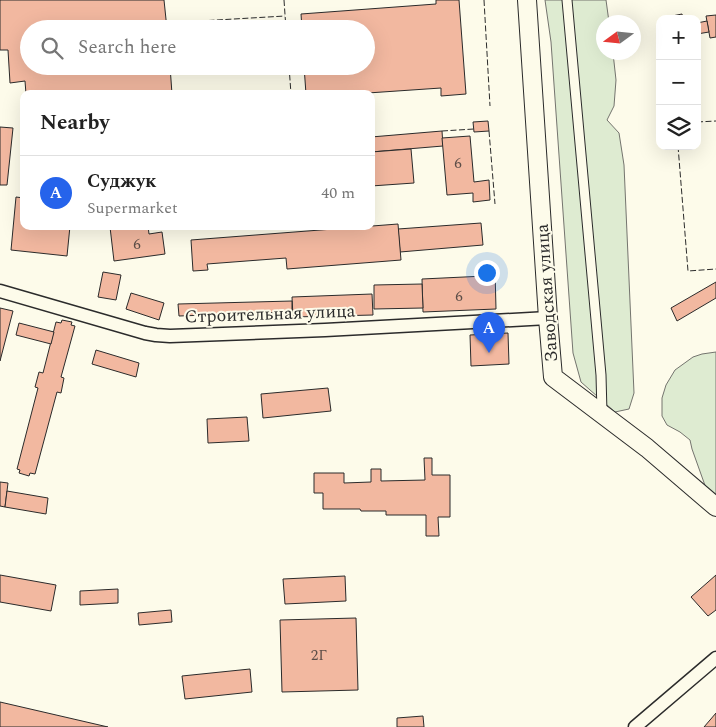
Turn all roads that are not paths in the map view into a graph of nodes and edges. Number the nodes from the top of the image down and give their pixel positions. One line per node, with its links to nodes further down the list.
1 (527, 0): 4 (main road, Заводская улица)
2 (567, 0): 5 (street)
3 (0, 290): 4 (street, Строительная улица)
4 (548, 318): 5 (main road, Заводская улица)
5 (602, 414): 6 (main road, Заводская улица)
6 (713, 501)
7 (716, 658): 8 (street)
8 (635, 727)

